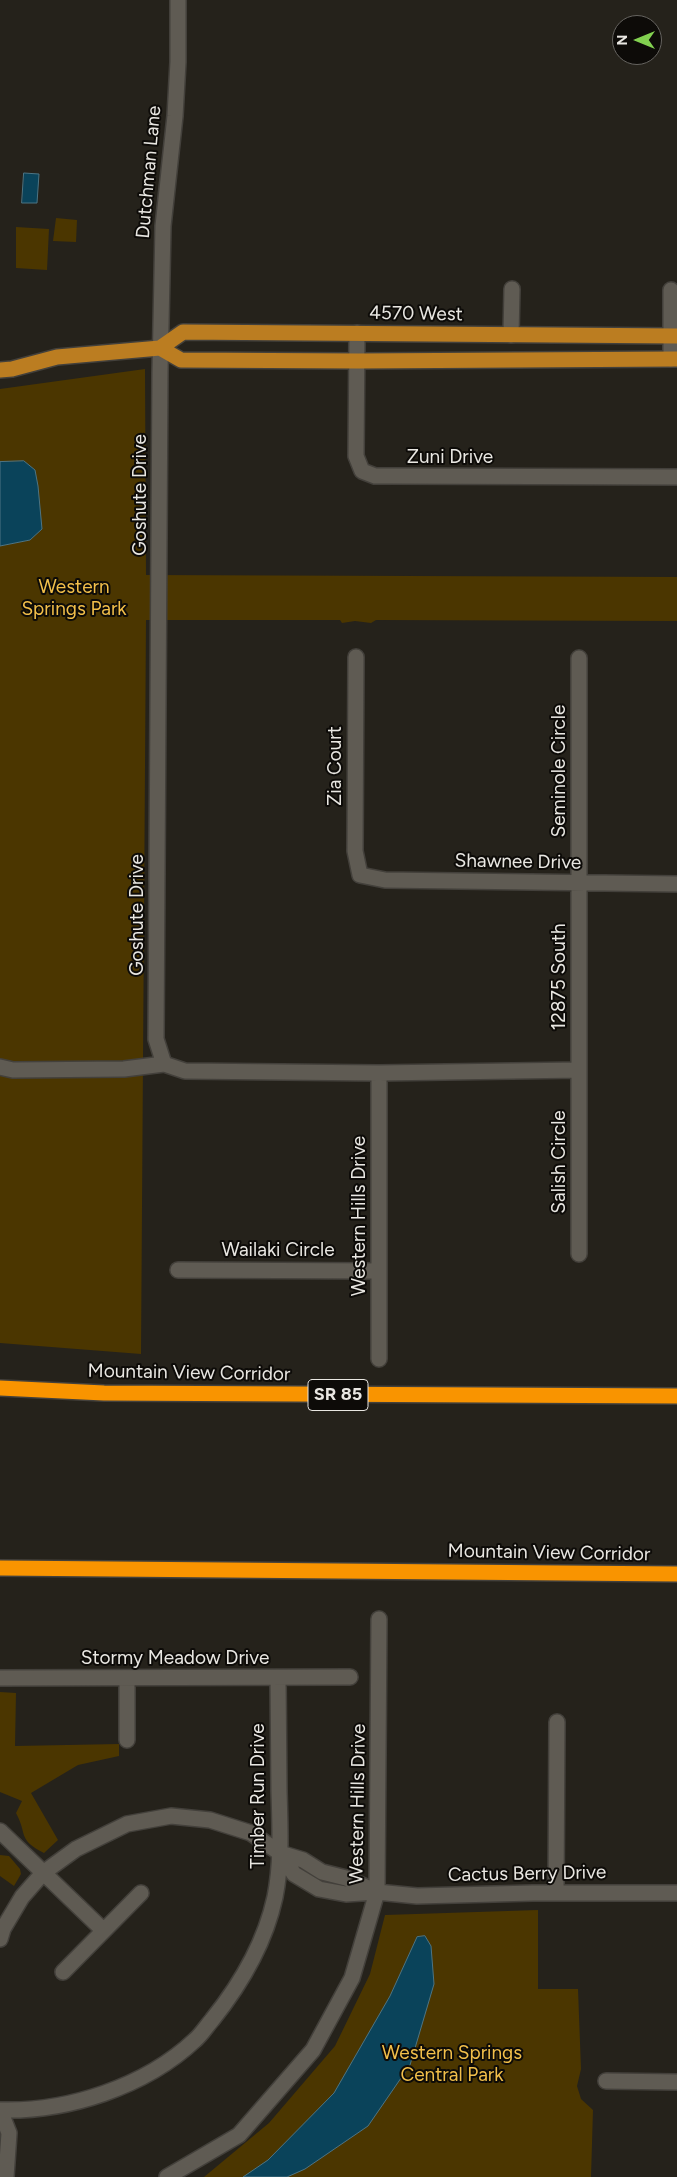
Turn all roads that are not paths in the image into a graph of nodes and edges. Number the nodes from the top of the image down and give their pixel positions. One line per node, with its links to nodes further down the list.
1 (178, 0): 7 (street, Dutchman Lane)
2 (512, 289): 5 (street)
3 (671, 290): 6 (street)
4 (357, 333): 5 (main road, 4570 West); 7 (main road, 4570 West); 9 (street, Zuni Drive)
5 (512, 335): 6 (main road, 4570 West)
6 (674, 336): 8 (street)
7 (160, 348): 9 (main road); 10 (main road, 4570 West); 17 (street, Goshute Drive)
8 (674, 359): 9 (main road)
9 (358, 361): 11 (street, Zuni Drive)
10 (0, 370)
11 (677, 478)
12 (356, 657): 14 (street, Zia Court)
13 (579, 658): 15 (street, Seminole Circle)
14 (360, 875): 15 (street, Shawnee Drive)
15 (580, 883): 16 (street, Shawnee Drive); 19 (street, 12875 South)
16 (677, 884)
17 (164, 1064): 18 (street); 20 (street)
18 (0, 1067)
19 (579, 1070): 20 (street); 21 (street, Salish Circle)
20 (379, 1073): 23 (street, Western Hills Drive)
21 (579, 1254)
22 (178, 1270): 23 (street, Wailaki Circle)
23 (379, 1271): 24 (street, Western Hills Drive)
24 (379, 1359)
25 (0, 1388): 26 (highway, Mountain View Corridor / SR 85)
26 (677, 1396)
27 (0, 1568): 28 (highway, Mountain View Corridor)
28 (677, 1574)
29 (379, 1619): 39 (street, Western Hills Drive)
30 (0, 1678): 31 (street, Stormy Meadow Drive)
31 (126, 1678): 32 (street, Stormy Meadow Drive); 35 (street)
32 (278, 1678): 33 (street, Stormy Meadow Drive); 37 (street, Timber Run Drive)
33 (350, 1678)
34 (557, 1722): 42 (street)
35 (126, 1740)
36 (0, 1831): 38 (street)
37 (280, 1853): 38 (street, Cactus Berry Drive); 39 (street, Cactus Berry Drive); 48 (street, Timber Run Drive)
38 (43, 1873): 43 (street); 44 (street, Cactus Berry Drive)
39 (377, 1892): 42 (street, Cactus Berry Drive); 50 (street, Western Hills Drive)
40 (677, 1892): 42 (street, Cactus Berry Drive)
41 (141, 1893): 43 (street)
42 (556, 1893)
43 (103, 1930): 45 (street)
44 (0, 1939)
45 (63, 1972)
46 (606, 2081): 47 (street)
47 (677, 2082)
48 (0, 2110): 49 (street)
49 (6, 2177)
50 (167, 2177)

